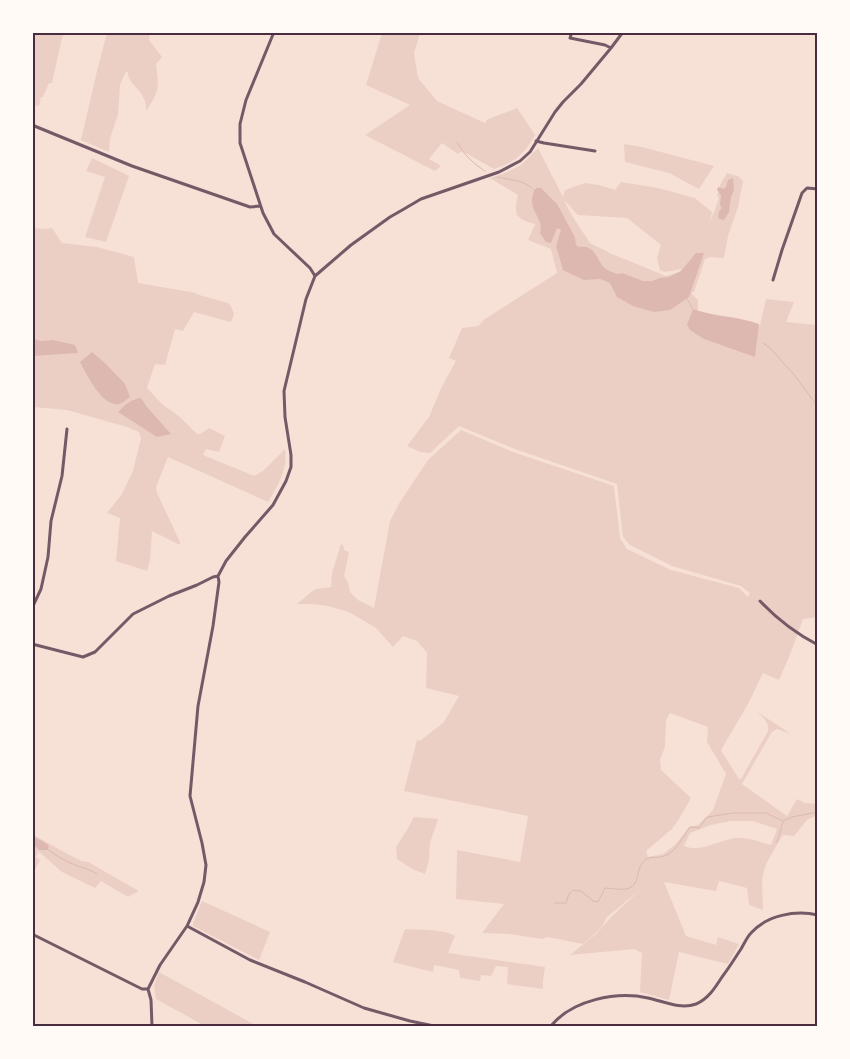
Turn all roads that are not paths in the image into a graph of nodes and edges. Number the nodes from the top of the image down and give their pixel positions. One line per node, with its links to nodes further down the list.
1 (274, 32): 9 (street)
2 (572, 32): 4 (street)
3 (622, 32): 4 (street)
4 (611, 48): 6 (street)
5 (32, 125): 9 (street)
6 (536, 141): 7 (street); 10 (street)
7 (595, 152)
8 (818, 189): 11 (street)
9 (260, 206): 10 (street)
10 (315, 276): 13 (street)
11 (773, 280)
12 (67, 429): 15 (street)
13 (218, 576): 16 (street); 19 (street)
14 (760, 601): 17 (street)
15 (32, 608)
16 (32, 644)
17 (818, 645)
18 (818, 915): 24 (street)
19 (187, 926): 21 (street); 23 (street)
20 (32, 934): 21 (street)
21 (148, 989): 22 (street)
22 (152, 1026)
23 (434, 1026)
24 (551, 1026)

